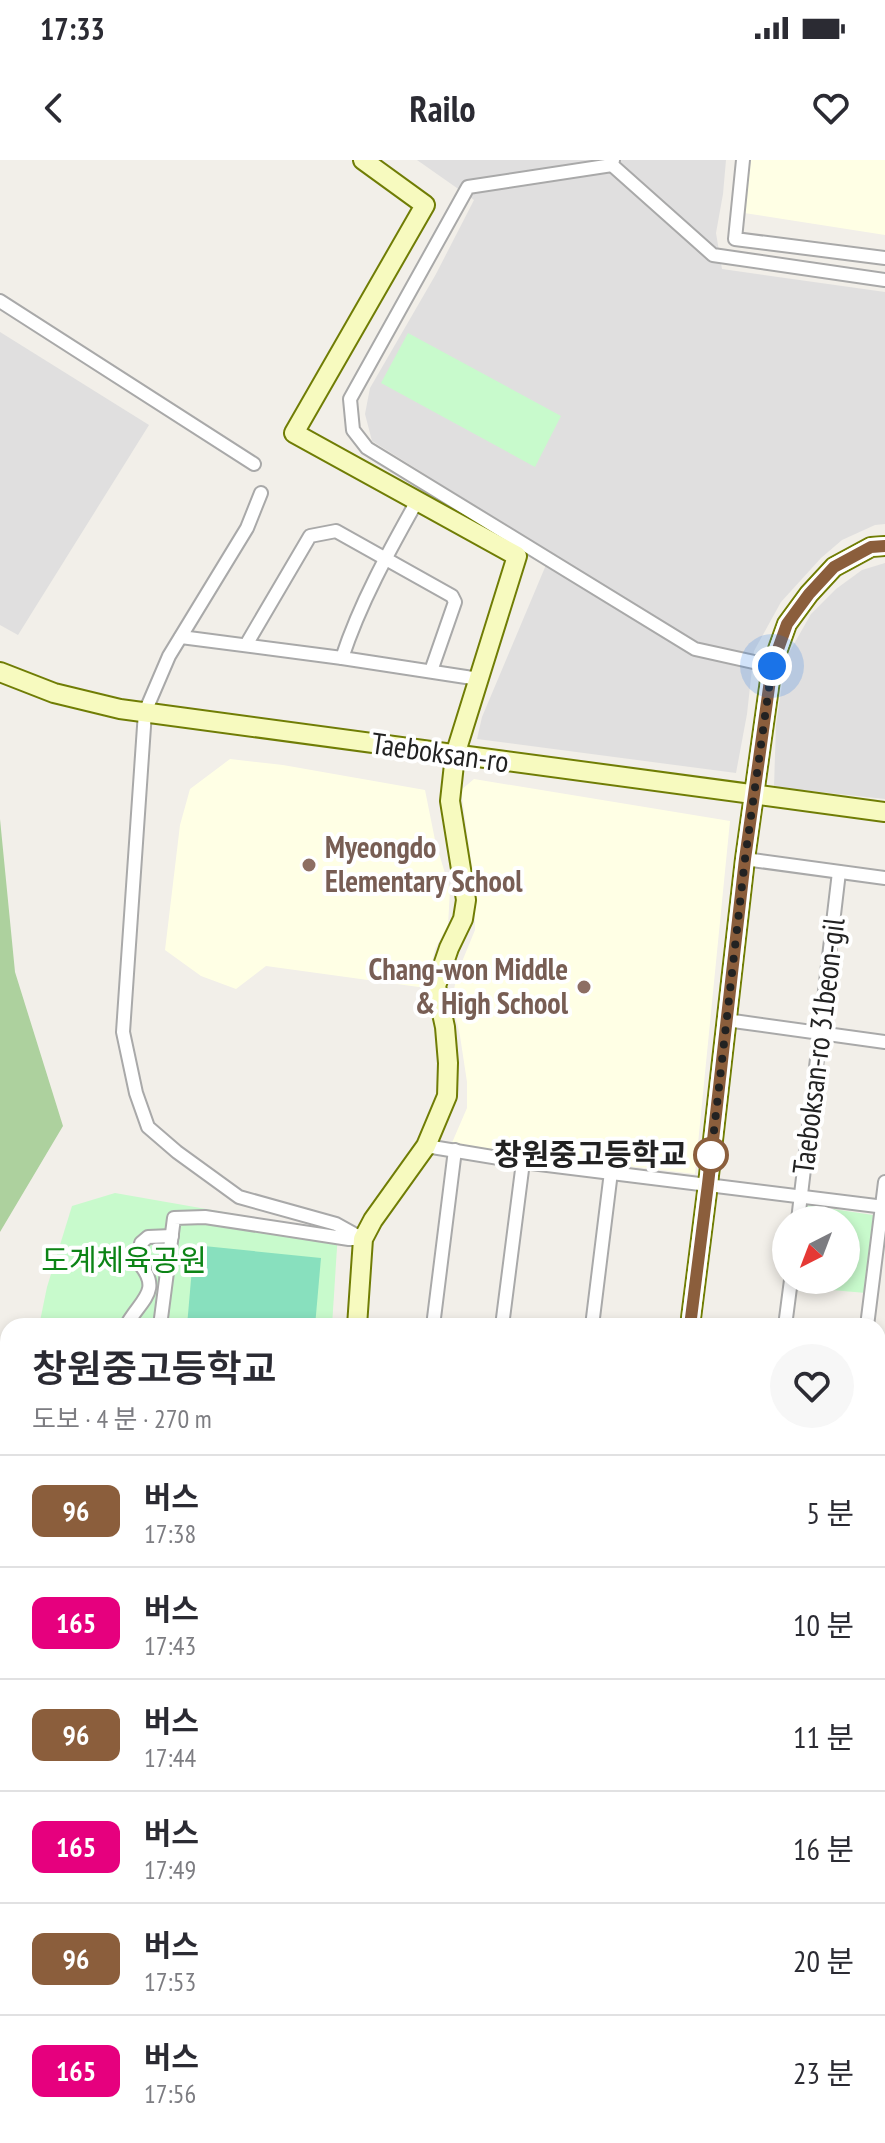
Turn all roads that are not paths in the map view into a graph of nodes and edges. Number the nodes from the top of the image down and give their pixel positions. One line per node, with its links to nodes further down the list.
1 (363, 160): 9 (street)
2 (743, 160): 4 (street)
3 (613, 162): 5 (street); 15 (street)
4 (885, 258)
5 (885, 280)
6 (0, 301): 7 (street)
7 (254, 464)
8 (261, 493): 12 (street)
9 (417, 501): 11 (street); 18 (street)
10 (885, 546): 15 (street)
11 (385, 559): 13 (street); 14 (street); 16 (street)
12 (181, 637): 13 (street); 19 (street)
13 (246, 645): 14 (street)
14 (342, 658): 16 (street)
15 (772, 666): 21 (street)
16 (431, 671): 18 (street)
17 (0, 672): 19 (street, Taeboksan-ro)
18 (479, 679): 20 (street)
19 (145, 712): 20 (street, Taeboksan-ro); 39 (street)
20 (455, 755): 21 (street, Taeboksan-ro); 29 (street)
21 (754, 796): 22 (street, Taeboksan-ro); 23 (street)
22 (885, 812)
23 (745, 859): 24 (street); 26 (street)
24 (839, 872): 25 (street); 27 (street, Taeboksan-ro 31beon-gil)
25 (885, 878)
26 (726, 1020): 27 (street); 34 (street)
27 (821, 1033): 28 (street); 35 (street, Taeboksan-ro 31beon-gil)
28 (885, 1042)
29 (426, 1146): 30 (street); 39 (street)
30 (455, 1150): 31 (street); 44 (street)
31 (523, 1162): 32 (street); 45 (street)
32 (611, 1172): 34 (street); 46 (street)
33 (885, 1182): 37 (street)
34 (708, 1184): 35 (street); 47 (street)
35 (801, 1196): 36 (street, Taeboksan-ro 31beon-gil); 37 (street)
36 (800, 1206)
37 (883, 1207): 49 (street)
38 (172, 1236): 39 (street); 41 (street); 42 (street)
39 (363, 1239): 43 (street)
40 (789, 1294): 48 (street)
41 (131, 1318)
42 (161, 1318)
43 (358, 1318)
44 (434, 1318)
45 (503, 1318)
46 (593, 1318)
47 (691, 1318)
48 (786, 1318)
49 (868, 1318)

